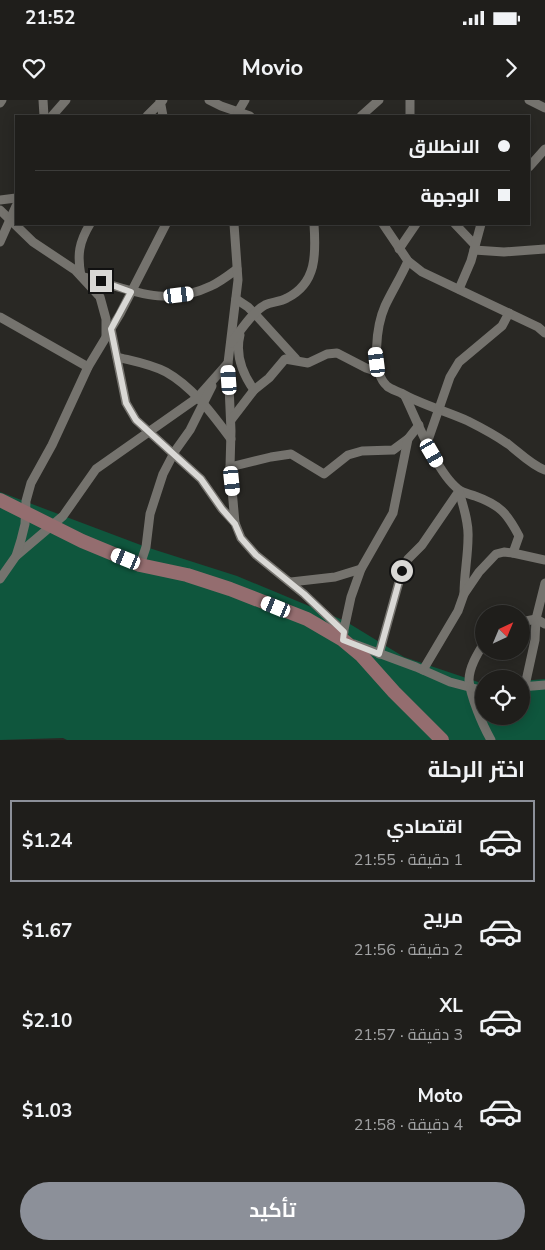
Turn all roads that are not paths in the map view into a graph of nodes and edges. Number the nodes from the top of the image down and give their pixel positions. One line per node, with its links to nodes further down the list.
1 (43, 100): 11 (street)
2 (66, 100): 12 (street)
3 (209, 100): 10 (street)
4 (245, 100): 10 (street)
5 (379, 100): 15 (street)
6 (410, 100): 16 (street)
7 (529, 100): 9 (street)
8 (161, 101): 13 (street); 14 (street)
9 (545, 108)
10 (233, 113)
11 (44, 115)
12 (53, 115)
13 (148, 115)
14 (164, 115)
15 (361, 115)
16 (410, 115)
17 (545, 150): 18 (street)
18 (530, 166)
19 (15, 198): 20 (street)
20 (0, 200)
21 (15, 208): 23 (street)
22 (0, 210): 23 (street)
23 (9, 220): 32 (street); 38 (street)
24 (89, 225): 38 (street)
25 (165, 225): 40 (street)
26 (234, 225): 37 (street)
27 (314, 225): 43 (street)
28 (384, 225): 34 (street)
29 (414, 225): 34 (street)
30 (456, 225): 33 (street)
31 (481, 225): 33 (street)
32 (0, 242)
33 (474, 248): 35 (street); 39 (street)
34 (399, 249): 36 (street)
35 (545, 249)
36 (408, 262): 39 (street); 54 (street)
37 (237, 269): 40 (street); 41 (street)
38 (80, 276): 40 (street); 47 (street)
39 (460, 289): 42 (street)
40 (131, 292): 47 (street)
41 (236, 299): 43 (street); 49 (street)
42 (509, 313): 45 (street); 58 (street)
43 (255, 314): 46 (street); 51 (street)
44 (0, 317): 53 (street)
45 (541, 325): 48 (street)
46 (242, 330): 49 (street); 55 (street)
47 (108, 332): 50 (street); 53 (street)
48 (545, 334)
49 (230, 344): 52 (street)
50 (117, 357): 57 (street); 61 (street)
51 (296, 360): 54 (street); 55 (street)
52 (228, 363): 57 (street); 59 (street)
53 (88, 367): 70 (street)
54 (378, 372): 56 (street)
55 (254, 390): 59 (street)
56 (406, 396): 58 (street); 60 (street)
57 (200, 401): 61 (street); 63 (street); 65 (street)
58 (438, 409): 64 (street); 67 (street)
59 (231, 420): 63 (street)
60 (419, 425): 62 (street); 64 (street)
61 (148, 432): 65 (street); 72 (street)
62 (408, 439): 66 (street); 77 (street)
63 (231, 440): 66 (street)
64 (427, 443): 68 (street)
65 (173, 454): 71 (street); 76 (street)
66 (230, 467): 71 (street)
67 (545, 470)
68 (459, 491): 73 (street); 81 (street); 86 (street)
69 (0, 500): 70 (main road)
70 (26, 513): 72 (main road); 74 (street)
71 (235, 524): 79 (street)
72 (52, 526): 74 (street); 76 (main road)
73 (513, 553): 75 (street); 81 (street)
74 (16, 556): 78 (street)
75 (545, 560)
76 (140, 565): 85 (main road)
77 (361, 568): 79 (street); 85 (street)
78 (0, 579)
79 (291, 582): 85 (street)
80 (545, 583): 82 (street)
81 (464, 594): 88 (street)
82 (536, 619): 83 (street); 84 (street); 89 (street)
83 (530, 620)
84 (545, 624)
85 (343, 636): 86 (street); 94 (main road)
86 (379, 654): 88 (street)
87 (475, 657): 92 (street)
88 (423, 670): 92 (street)
89 (528, 670)
90 (530, 684): 91 (street)
91 (545, 685)
92 (471, 688): 93 (street); 95 (street)
93 (475, 689)
94 (442, 740)
95 (491, 740)

